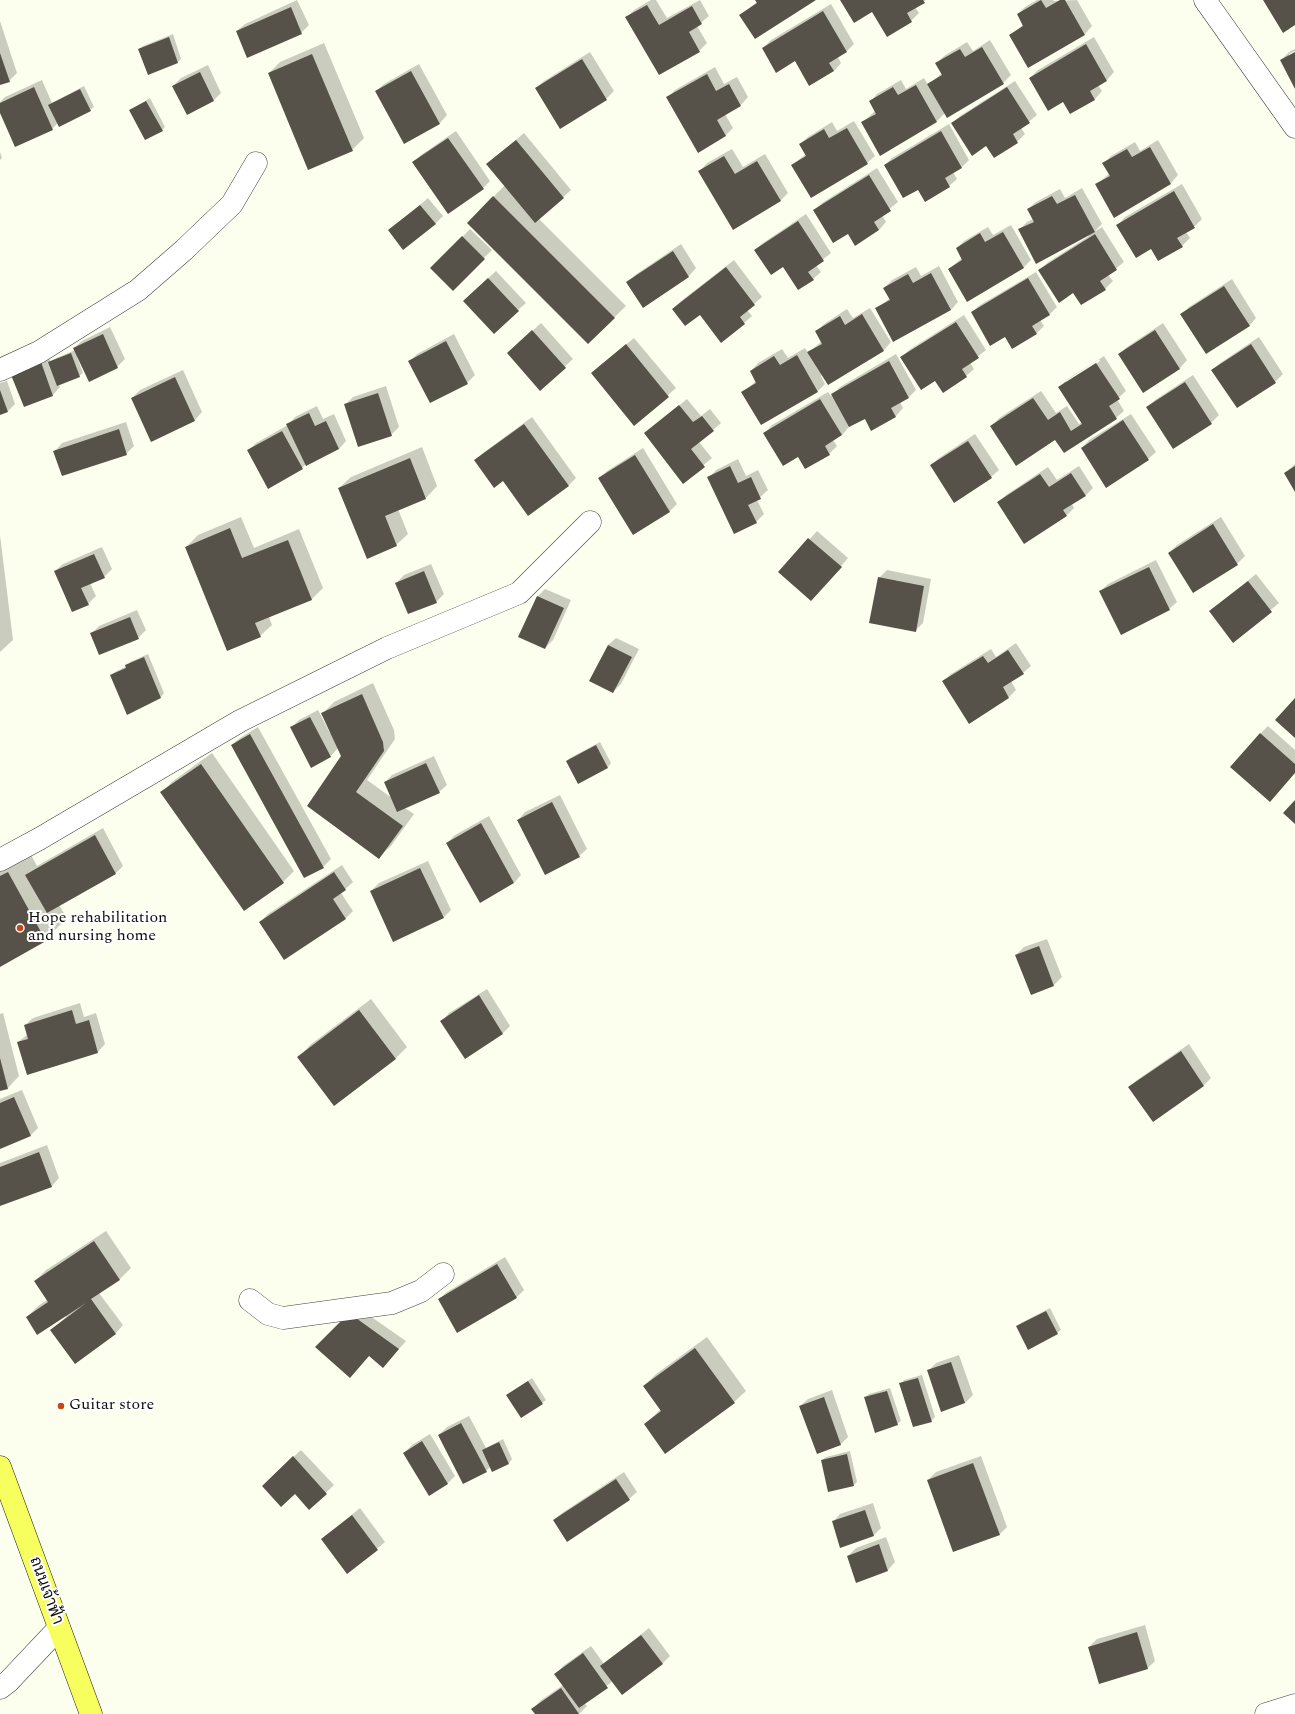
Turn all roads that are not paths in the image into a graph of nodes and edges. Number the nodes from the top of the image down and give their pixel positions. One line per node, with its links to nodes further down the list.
1 (1205, 0): 2 (street)
2 (1295, 127)
3 (256, 163): 4 (street)
4 (0, 370)
5 (590, 522): 6 (street)
6 (0, 860)
7 (443, 1274): 8 (street)
8 (250, 1300)
9 (0, 1468): 10 (main road, ถนนเจ้าฟ้า)
10 (59, 1628): 11 (street); 13 (main road, ถนนเจ้าฟ้า)
11 (0, 1688)
12 (1295, 1705): 14 (street)
13 (91, 1714)
14 (1266, 1714)

